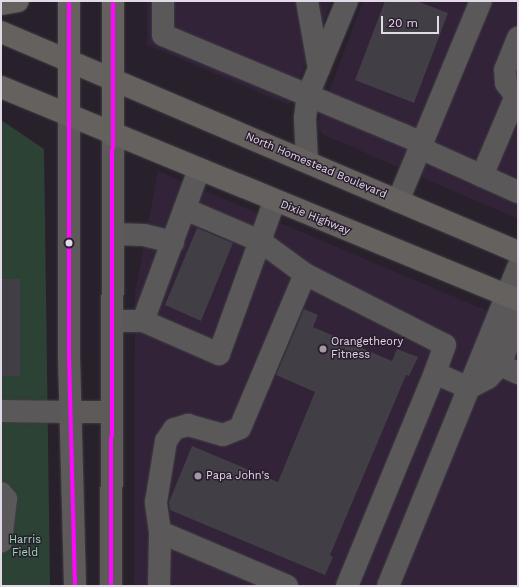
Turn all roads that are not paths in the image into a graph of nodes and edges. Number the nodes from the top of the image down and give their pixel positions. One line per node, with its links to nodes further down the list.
1 (18, 1): 8 (highway)
2 (69, 1): 11 (highway)
3 (114, 1): 13 (highway)
4 (163, 1): 15 (street)
5 (306, 1): 12 (street)
6 (347, 1): 12 (street)
7 (481, 1): 19 (street)
8 (1, 4)
9 (1, 32): 11 (highway, North Homestead Boulevard)
10 (518, 38): 16 (street)
11 (69, 62): 13 (highway, North Homestead Boulevard); 17 (highway)
12 (319, 69): 15 (street)
13 (113, 80): 18 (highway); 20 (highway, North Homestead Boulevard)
14 (1, 87): 17 (highway, Dixie Highway)
15 (308, 95): 19 (street); 20 (street)
16 (517, 97): 22 (street)
17 (69, 115): 18 (highway, Dixie Highway); 40 (main road)
18 (113, 135): 21 (highway, Dixie Highway); 27 (main road)
19 (421, 146): 22 (street); 24 (street)
20 (307, 161): 24 (highway, North Homestead Boulevard)
21 (199, 170): 25 (highway, Dixie Highway); 26 (street)
22 (482, 176): 23 (street)
23 (518, 192)
24 (398, 201): 30 (highway, North Homestead Boulevard)
25 (274, 202): 28 (street); 32 (highway, Dixie Highway)
26 (185, 209): 28 (street); 29 (street)
27 (113, 234): 29 (street); 34 (main road)
28 (260, 241): 31 (street); 35 (street)
29 (173, 242): 35 (street)
30 (517, 253): 32 (street)
31 (305, 274): 37 (street); 43 (street)
32 (512, 298): 38 (street)
33 (518, 318): 36 (street)
34 (113, 321): 35 (street); 41 (main road)
35 (143, 321)
36 (509, 369): 38 (street)
37 (435, 373): 38 (street); 49 (street)
38 (469, 388): 50 (street)
39 (1, 411): 40 (street)
40 (70, 412): 41 (main road); 45 (main road)
41 (112, 412): 46 (main road)
42 (1, 493): 44 (street)
43 (160, 532): 47 (street); 48 (street)
44 (1, 542)
45 (75, 586)
46 (111, 586)
47 (159, 586)
48 (287, 586)
49 (347, 586)
50 (388, 586)

